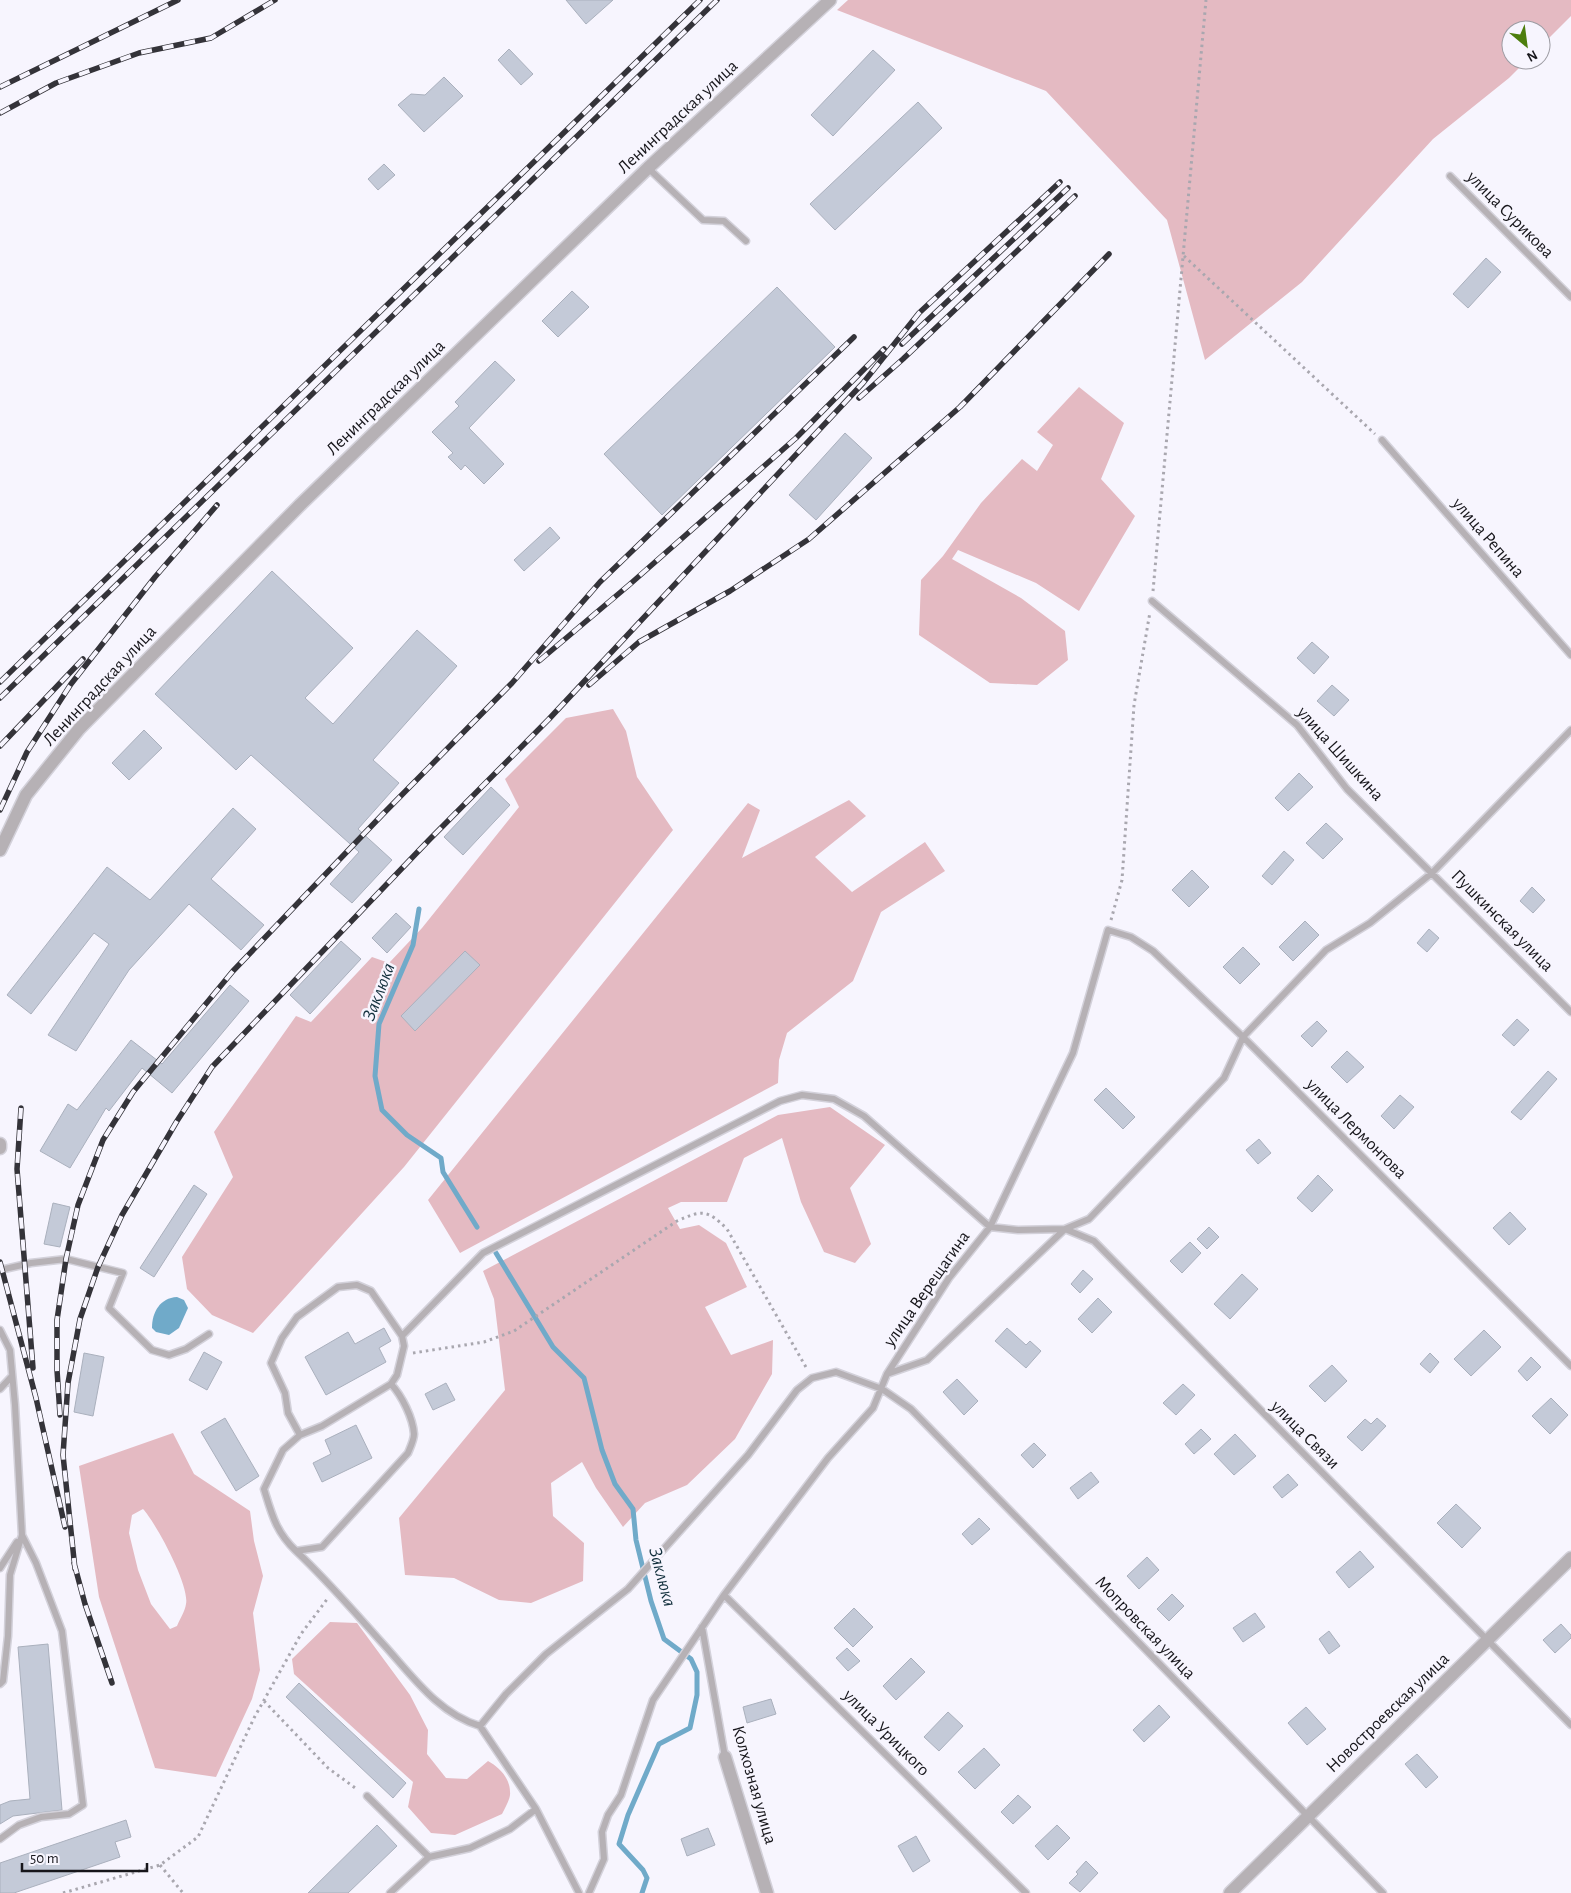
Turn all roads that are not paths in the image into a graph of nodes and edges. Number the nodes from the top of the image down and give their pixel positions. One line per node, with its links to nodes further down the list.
1 (830, 0): 2 (street, Ленинградская улица)
2 (648, 168): 4 (lane); 10 (street, Ленинградская улица)
3 (1450, 176): 5 (lane, улица Сурикова)
4 (746, 240)
5 (1571, 297)
6 (1382, 440): 8 (lane, улица Репина)
7 (1152, 601): 11 (lane, улица Шишкина)
8 (1571, 655)
9 (1571, 730): 11 (lane)
10 (0, 850)
11 (1432, 873): 13 (lane, Пушкинская улица); 14 (lane)
12 (1108, 930): 14 (lane, улица Лермонтова); 17 (lane, улица Верещагина)
13 (1571, 1012)
14 (1243, 1037): 18 (lane); 23 (lane, улица Лермонтова)
15 (0, 1144): 16 (street)
16 (0, 1148)
17 (990, 1227): 18 (lane, улица Связи); 22 (lane); 24 (lane, улица Верещагина)
18 (1065, 1229): 24 (lane); 36 (lane, улица Связи)
19 (0, 1270): 21 (lane)
20 (0, 1330): 25 (lane)
21 (209, 1334)
22 (402, 1336): 26 (lane); 29 (lane)
23 (1571, 1366)
24 (887, 1374): 28 (lane, улица Верещагина)
25 (12, 1376): 27 (lane); 30 (lane)
26 (391, 1384): 29 (lane); 31 (lane)
27 (0, 1389)
28 (882, 1389): 34 (lane, улица Верещагина); 39 (lane, Мопровская улица); 43 (lane, Мопровская улица)
29 (300, 1435): 31 (lane)
30 (22, 1535): 33 (lane); 37 (lane); 44 (lane)
31 (296, 1551): 39 (lane)
32 (1571, 1558): 36 (street, Новостроевская улица)
33 (0, 1568)
34 (724, 1595): 35 (lane, улица Верещагина); 50 (lane, улица Урицкого)
35 (702, 1627): 40 (lane, Колхозная улица); 48 (lane, улица Верещагина)
36 (1487, 1641): 38 (lane, улица Связи); 43 (street, Новостроевская улица)
37 (0, 1684)
38 (1571, 1724)
39 (480, 1726): 42 (lane)
40 (725, 1757): 49 (street, Колхозная улица)
41 (367, 1796): 45 (lane)
42 (536, 1809): 45 (lane); 47 (lane)
43 (1308, 1817): 51 (street, Новостроевская улица); 52 (lane, Мопровская улица)
44 (0, 1839)
45 (429, 1857): 46 (lane)
46 (390, 1893)
47 (579, 1893)
48 (589, 1893)
49 (767, 1893)
50 (1026, 1893)
51 (1230, 1893)
52 (1383, 1893)

